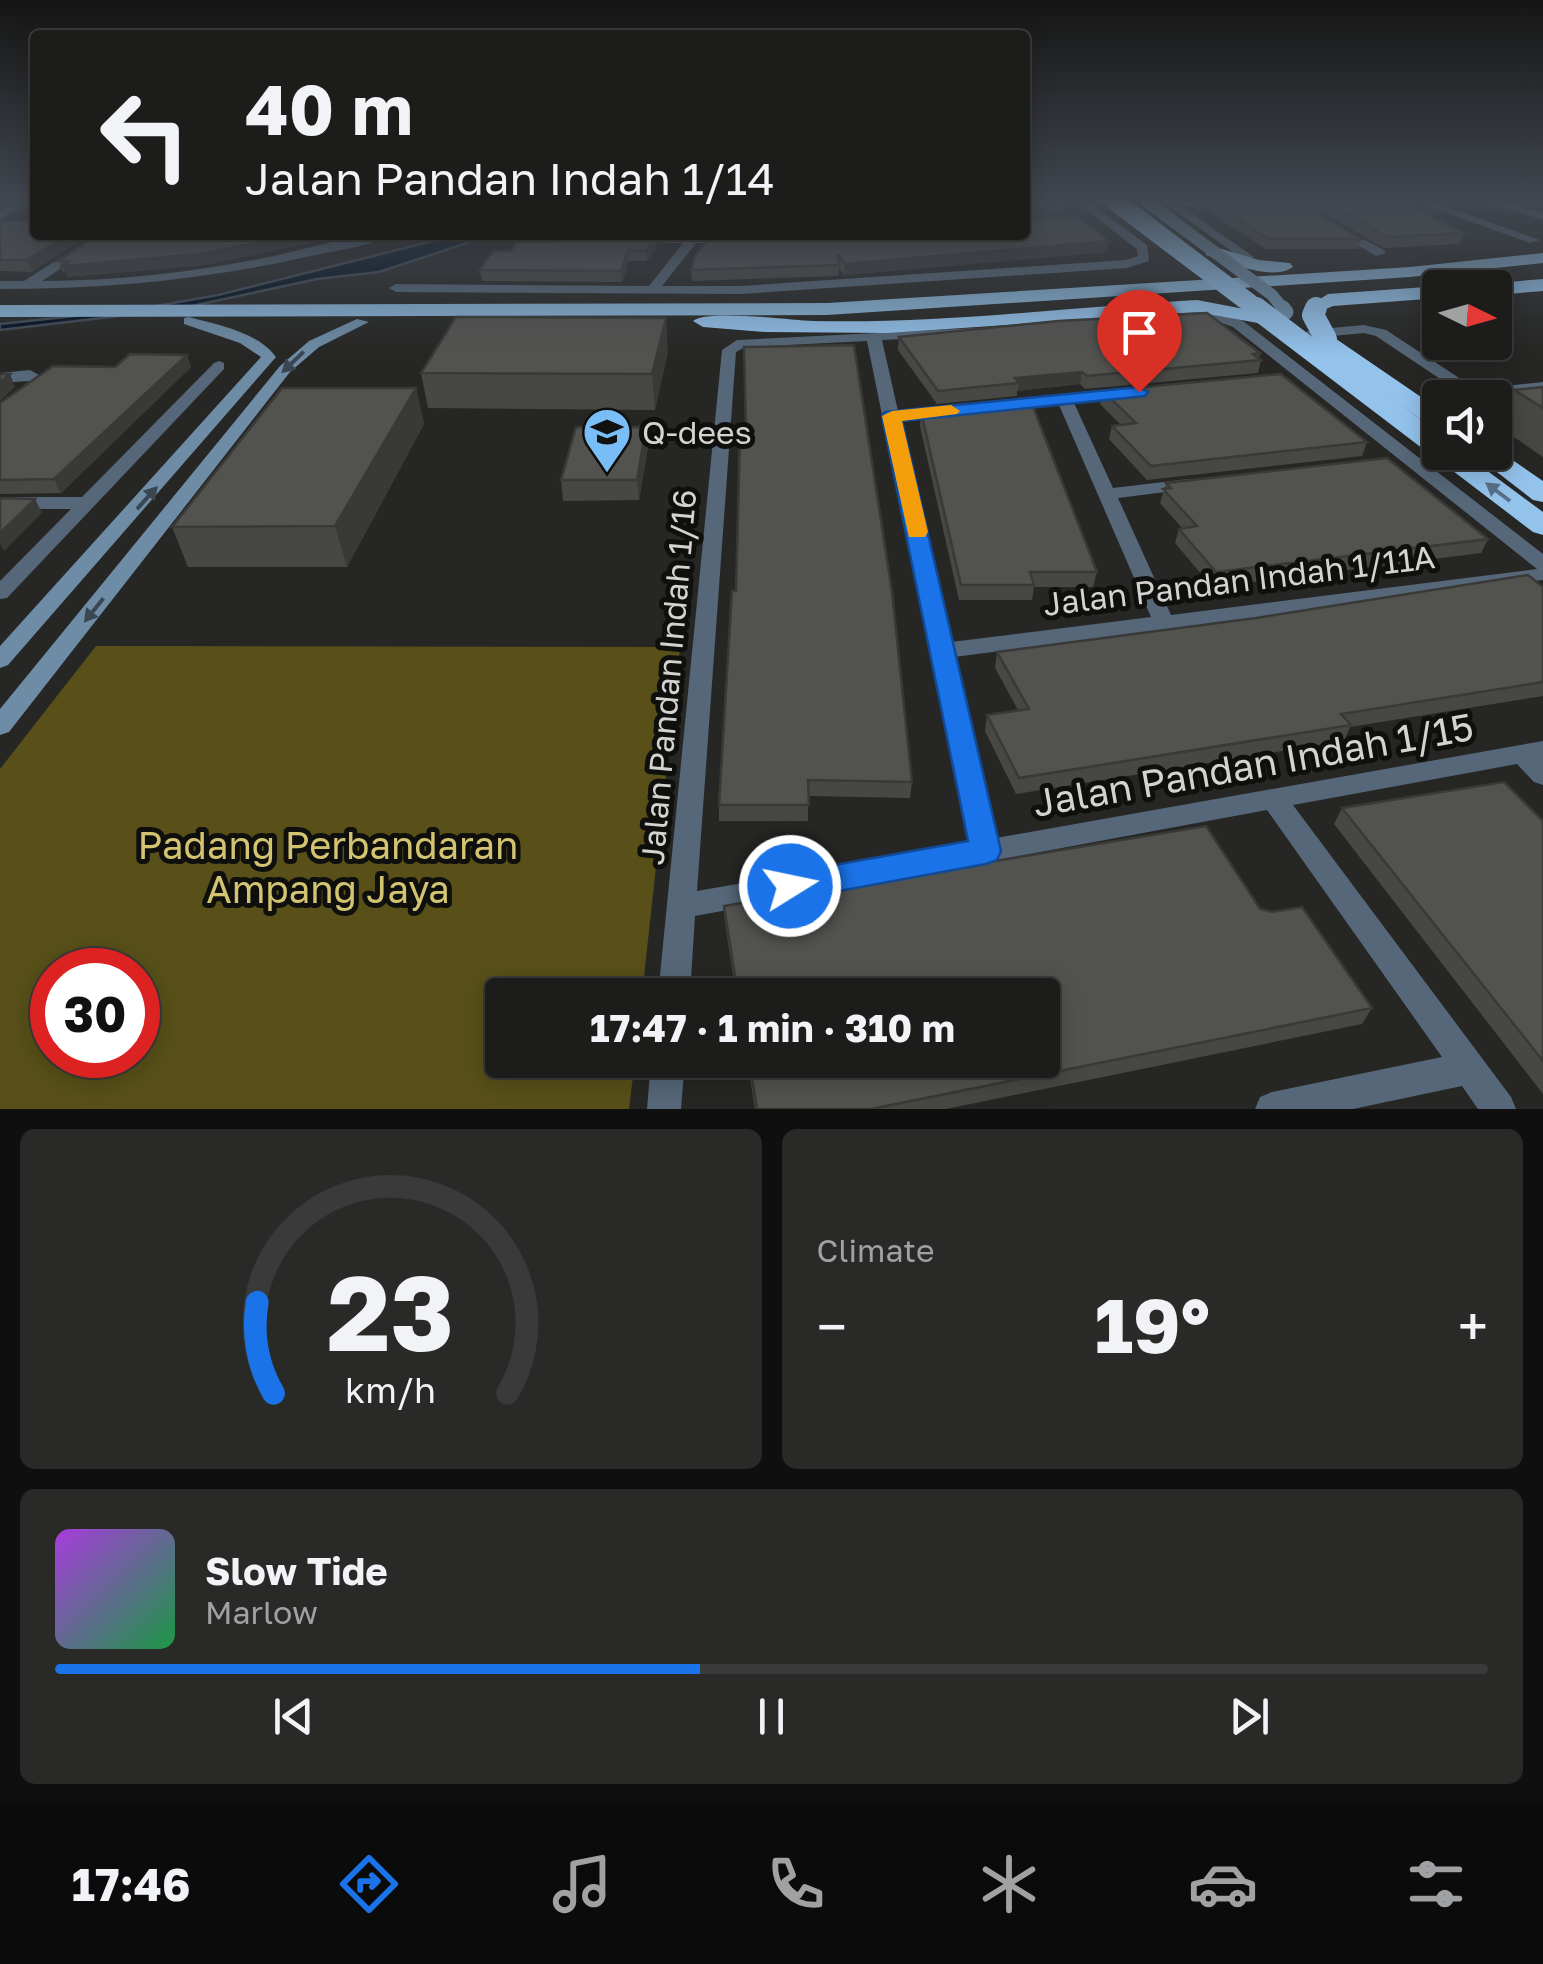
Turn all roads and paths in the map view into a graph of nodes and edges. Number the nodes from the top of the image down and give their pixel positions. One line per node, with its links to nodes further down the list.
1 (77, 253): 20 (street)
2 (300, 253): 20 (street)
3 (682, 253): 24 (street)
4 (1143, 253): 24 (street)
5 (1167, 253): 16 (main road)
6 (1193, 253): 14 (street)
7 (1200, 253): 31 (highway)
8 (1212, 253): 14 (highway, bridge)
9 (1213, 253): 14 (main road, bridge)
10 (1214, 253): 14 (street)
11 (1511, 253): 14 (highway)
12 (1527, 253): 27 (highway)
13 (1536, 253): 17 (highway)
14 (1216, 255): 15 (street); 16 (main road, bridge); 31 (highway, bridge)
15 (1248, 257)
16 (1176, 260): 27 (highway)
17 (1512, 274)
18 (1512, 284): 21 (highway)
19 (0, 285): 20 (street)
20 (28, 285)
21 (1543, 286)
22 (1422, 287): 27 (highway)
23 (396, 288): 24 (street)
24 (652, 290)
25 (1422, 293): 33 (highway, bridge)
26 (0, 312): 27 (highway)
27 (703, 317): 30 (highway); 31 (highway)
28 (0, 321): 29 (highway)
29 (189, 321): 30 (highway); 64 (main road, one-way to 29)
30 (362, 322): 65 (main road, one-way to 65)
31 (1271, 323): 32 (street); 33 (highway); 35 (street); 38 (street); 46 (highway, bridge)
32 (874, 338): 45 (street); 70 (street, Jalan Pandan Indah 1/16)
33 (1326, 339): 43 (highway)
34 (220, 366): 57 (street)
35 (1305, 376): 37 (street); 48 (street)
36 (0, 378): 44 (street)
37 (1270, 379)
38 (1450, 380)
39 (1543, 387): 40 (street)
40 (1512, 391)
41 (1139, 392): 42 (street)
42 (1064, 399): 45 (street); 54 (street)
43 (1422, 409)
44 (0, 412)
45 (892, 416): 63 (street)
46 (1422, 434)
47 (1512, 455): 52 (highway)
48 (1411, 459): 49 (street); 59 (street)
49 (1372, 463)
50 (1469, 470): 58 (highway, one-way to 50)
51 (1509, 470): 55 (highway)
52 (1543, 477)
53 (1201, 483): 54 (street)
54 (1106, 494): 62 (street)
55 (1543, 494)
56 (0, 502): 57 (street)
57 (88, 503): 61 (street)
58 (1543, 526)
59 (1543, 564)
60 (1543, 574): 62 (street, Jalan Pandan Indah 1/11A)
61 (0, 593)
62 (1164, 622): 63 (street, Jalan Pandan Indah 1/11A)
63 (942, 651): 69 (street)
64 (0, 660)
65 (4, 720)
66 (1532, 752): 67 (street); 68 (street, Jalan Pandan Indah 1/15)
67 (1543, 775)
68 (1274, 799): 69 (street, Jalan Pandan Indah 1/15); 72 (street)
69 (986, 851): 70 (street, Jalan Pandan Indah 1/15)
70 (682, 906): 71 (street)
71 (676, 978)
72 (1469, 1068): 75 (street); 76 (street)
73 (667, 1078): 74 (street)
74 (664, 1109)
75 (1272, 1109)
76 (1499, 1109)

